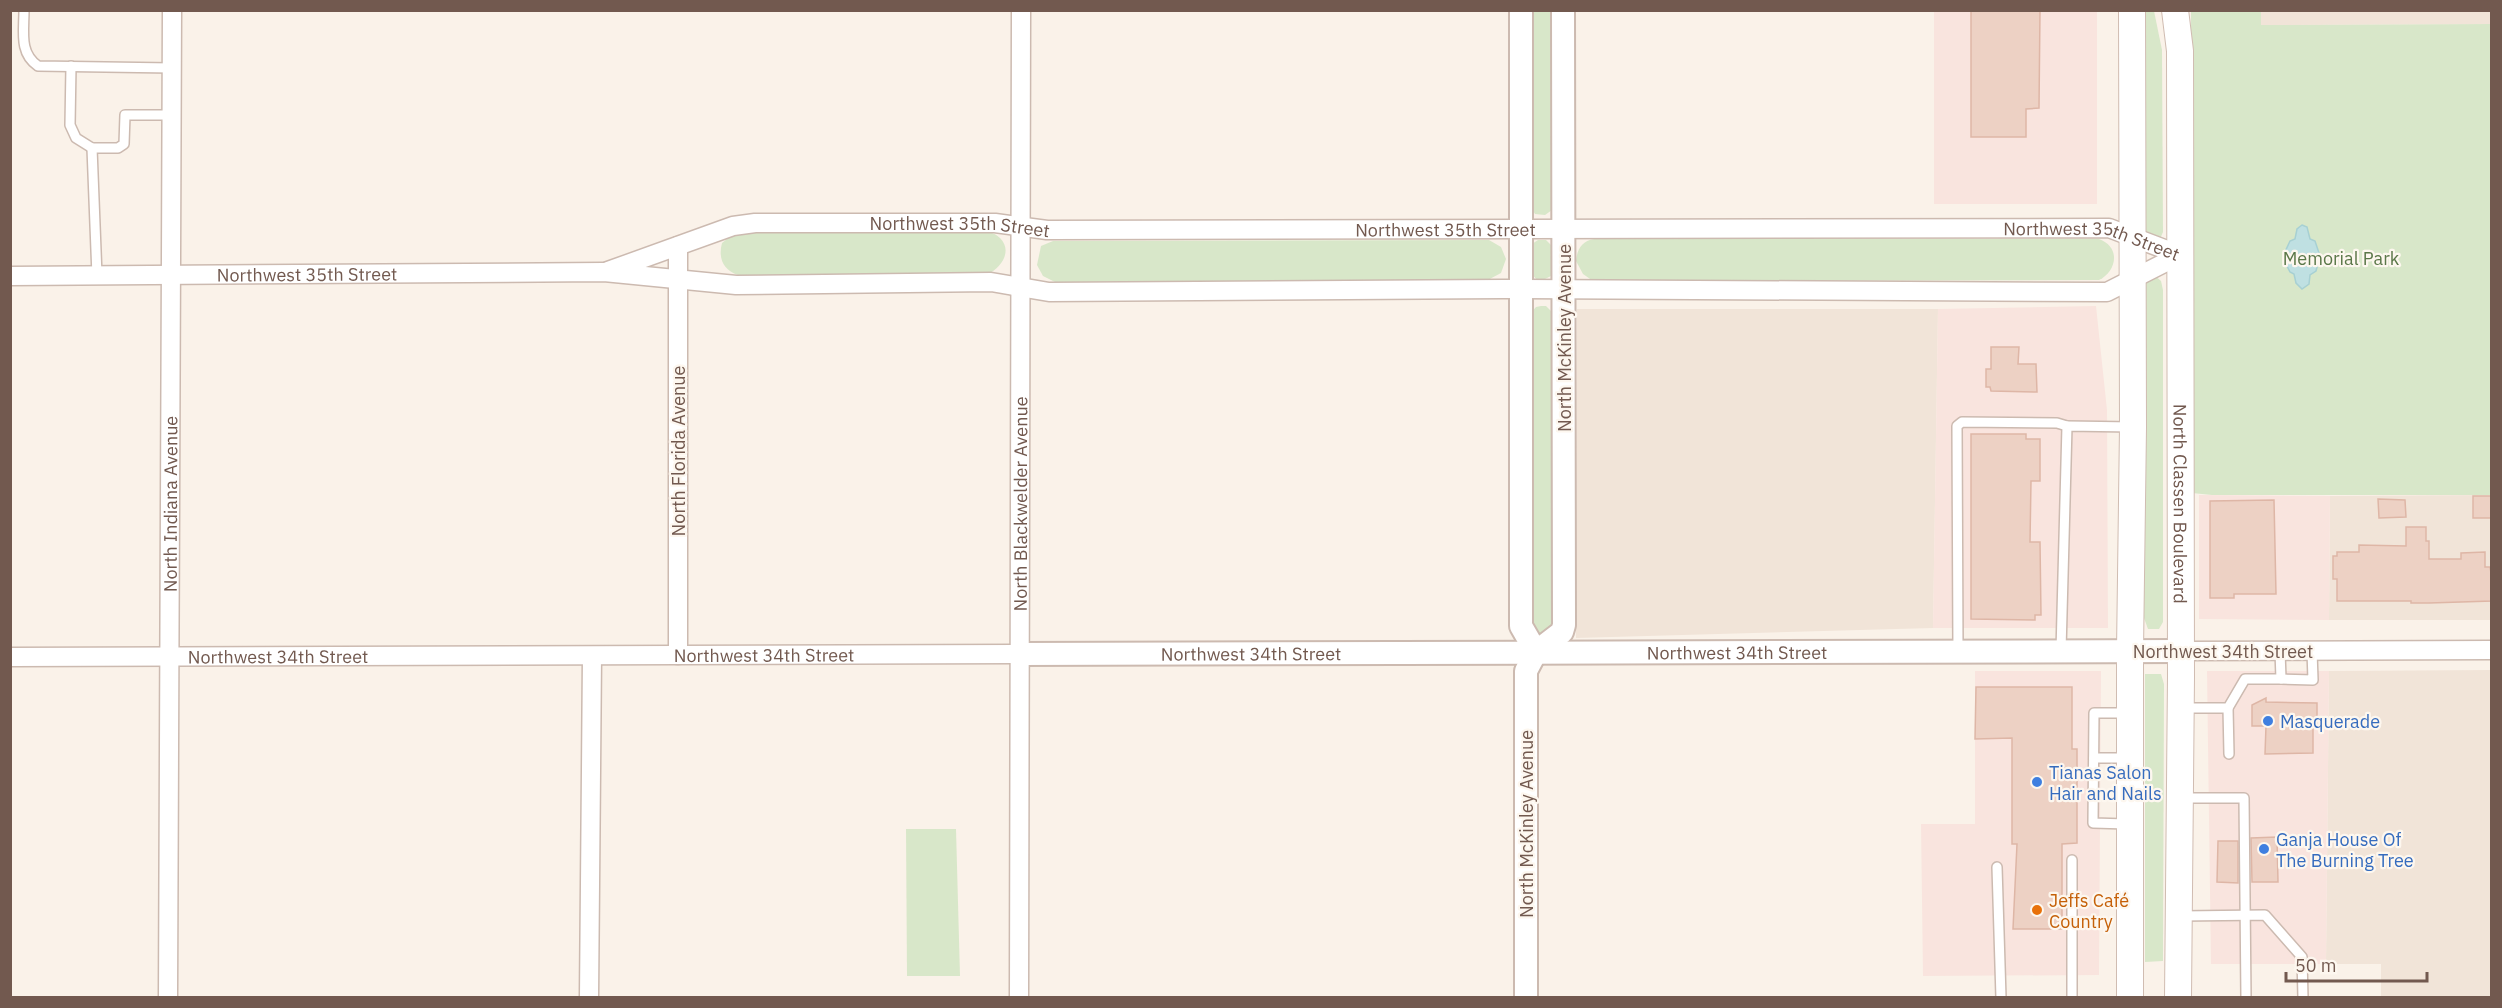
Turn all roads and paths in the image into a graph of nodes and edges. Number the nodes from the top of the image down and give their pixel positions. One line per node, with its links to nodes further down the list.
1 (24, 10): 8 (lane)
2 (172, 10): 9 (street, North Indiana Avenue)
3 (1021, 10): 12 (street, North Blackwelder Avenue)
4 (1521, 10): 13 (street)
5 (1563, 10): 14 (street, North McKinley Avenue)
6 (2132, 10): 15 (main road)
7 (2175, 10): 17 (main road, North Classen Boulevard)
8 (71, 66): 9 (lane); 11 (lane)
9 (172, 68): 10 (street, North Indiana Avenue)
10 (171, 115): 11 (lane); 21 (street, North Indiana Avenue)
11 (92, 148): 20 (lane)
12 (1021, 226): 13 (street, Northwest 35th Street); 16 (street, Northwest 35th Street); 24 (street, North Blackwelder Avenue)
13 (1521, 229): 14 (street, Northwest 35th Street); 25 (street)
14 (1564, 230): 15 (street, Northwest 35th Street); 26 (street, North McKinley Avenue)
15 (2133, 238): 17 (street, Northwest 35th Street); 23 (main road)
16 (678, 246): 18 (street, Northwest 35th Street); 22 (street, North Florida Avenue)
17 (2180, 255): 23 (street, Northwest 35th Street); 33 (main road, North Classen Boulevard)
18 (604, 272): 21 (street, Northwest 35th Street); 22 (street, Northwest 35th Street)
19 (10, 276): 20 (street, Northwest 35th Street)
20 (97, 276): 21 (street, Northwest 35th Street)
21 (171, 276): 41 (street, North Indiana Avenue)
22 (678, 279): 24 (street, Northwest 35th Street); 38 (street, North Florida Avenue)
23 (2133, 280): 26 (street, Northwest 35th Street); 28 (main road)
24 (1020, 287): 25 (street, Northwest 35th Street); 37 (street, North Blackwelder Avenue)
25 (1522, 289): 26 (street, Northwest 35th Street); 36 (street)
26 (1563, 290): 36 (street, North McKinley Avenue)
27 (2067, 426): 28 (lane); 30 (lane); 31 (lane)
28 (2133, 427): 32 (main road)
29 (2492, 650): 35 (street, Northwest 34th Street)
30 (1958, 651): 31 (street, Northwest 34th Street); 36 (street, Northwest 34th Street)
31 (2061, 651): 32 (street, Northwest 34th Street)
32 (2130, 651): 33 (street, Northwest 34th Street); 45 (main road)
33 (2181, 651): 34 (street, Northwest 34th Street); 43 (main road, North Classen Boulevard)
34 (2280, 651): 35 (street, Northwest 34th Street); 42 (lane)
35 (2312, 651): 42 (lane)
36 (1536, 652): 37 (street, Northwest 34th Street); 58 (street, North McKinley Avenue)
37 (1019, 654): 38 (street, Northwest 34th Street); 57 (street, North Blackwelder Avenue)
38 (678, 655): 39 (street, Northwest 34th Street)
39 (592, 656): 41 (street, Northwest 34th Street); 56 (street)
40 (10, 657): 41 (street, Northwest 34th Street)
41 (170, 657): 55 (street, North Indiana Avenue)
42 (2280, 679): 44 (lane)
43 (2180, 708): 44 (lane); 49 (main road, North Classen Boulevard)
44 (2228, 708): 46 (lane)
45 (2130, 713): 47 (lane); 48 (main road)
46 (2229, 754)
47 (2094, 758): 48 (lane); 50 (lane)
48 (2130, 758): 50 (main road)
49 (2180, 798): 53 (lane); 54 (main road, North Classen Boulevard)
50 (2130, 824): 61 (main road)
51 (2072, 860): 60 (lane)
52 (1997, 867): 59 (lane)
53 (2245, 915): 54 (lane); 63 (lane); 64 (lane)
54 (2178, 916): 62 (main road, North Classen Boulevard)
55 (168, 998)
56 (590, 998)
57 (1019, 998)
58 (1526, 998)
59 (2001, 998)
60 (2072, 998)
61 (2130, 998)
62 (2178, 998)
63 (2246, 998)
64 (2303, 998)

